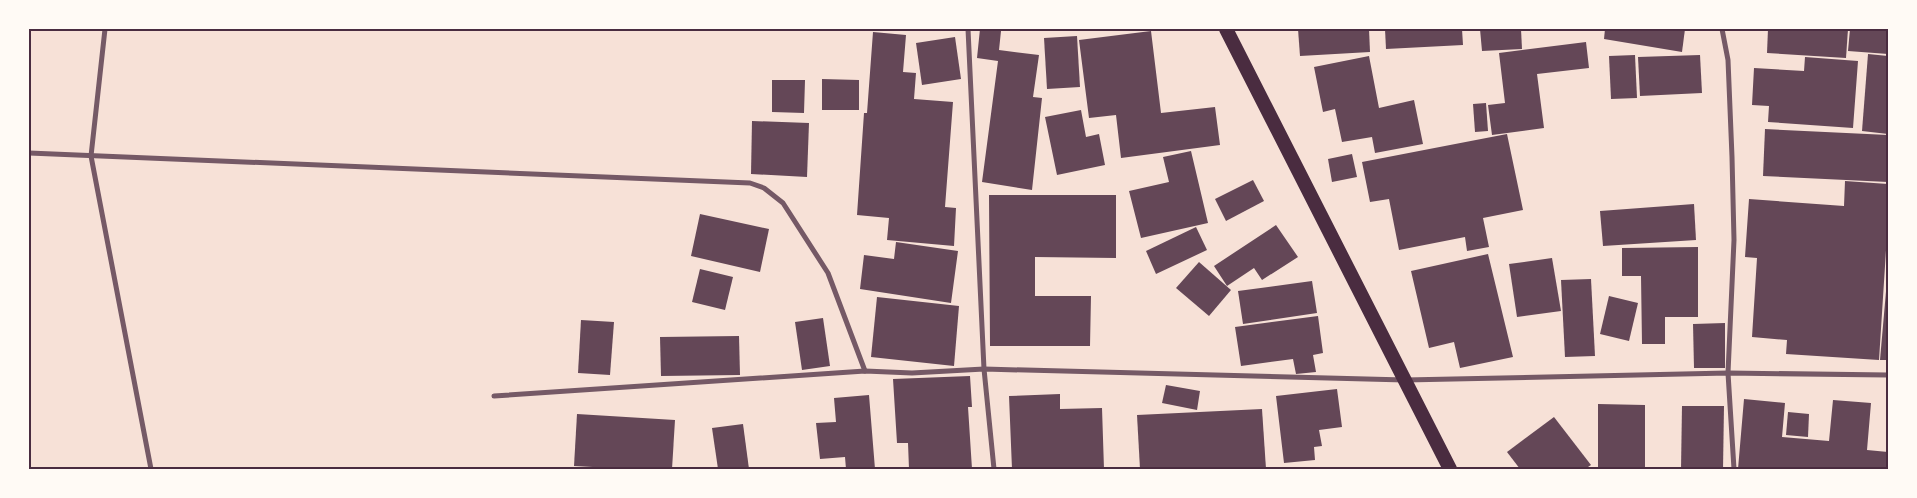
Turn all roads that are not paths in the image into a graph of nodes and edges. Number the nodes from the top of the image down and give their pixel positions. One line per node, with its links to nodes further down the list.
1 (105, 29): 6 (street)
2 (968, 29): 7 (street)
3 (1226, 29): 11 (highway)
4 (1722, 29): 9 (street)
5 (29, 153): 6 (street)
6 (91, 156): 8 (street); 13 (street)
7 (984, 370): 8 (street); 11 (street); 14 (street)
8 (865, 371): 12 (street)
9 (1728, 373): 10 (street); 11 (street); 16 (street)
10 (1888, 375)
11 (1405, 380): 15 (highway)
12 (494, 396)
13 (151, 469)
14 (994, 469)
15 (1450, 469)
16 (1734, 469)

